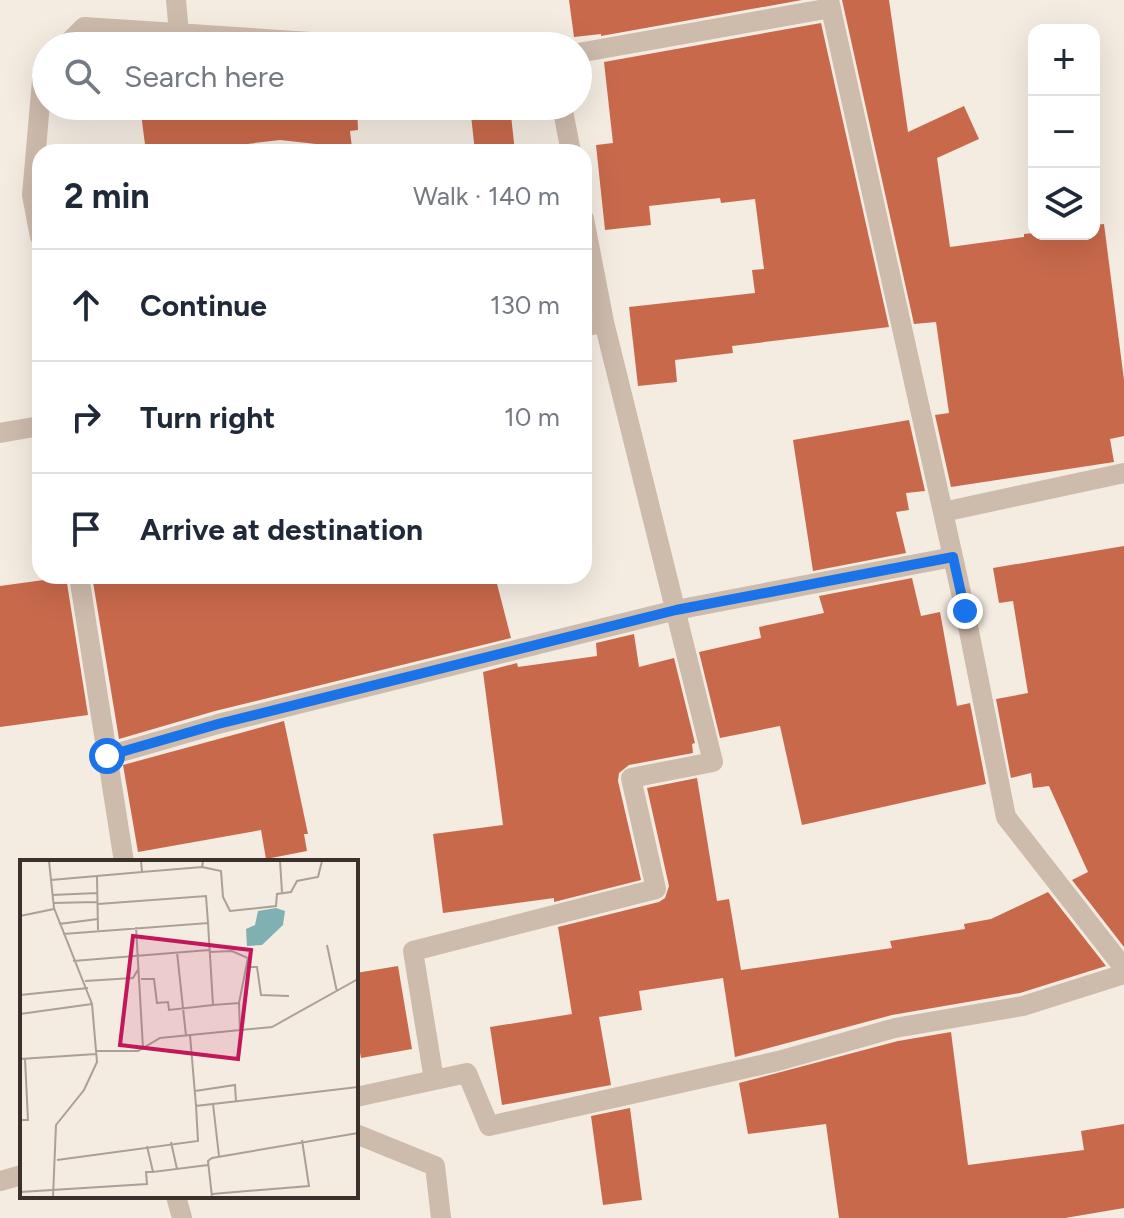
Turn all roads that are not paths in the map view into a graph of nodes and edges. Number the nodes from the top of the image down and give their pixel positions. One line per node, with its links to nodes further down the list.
1 (176, 0): 5 (street)
2 (830, 4): 6 (street); 16 (street)
3 (79, 32): 4 (street)
4 (163, 32)
5 (179, 32)
6 (592, 50)
7 (39, 120): 9 (street)
8 (565, 120): 10 (street)
9 (36, 144)
10 (569, 144)
11 (592, 304): 12 (street)
12 (594, 325): 19 (street)
13 (32, 427): 14 (street)
14 (0, 433)
15 (1124, 473): 16 (street)
16 (943, 512): 17 (street)
17 (953, 557): 19 (street); 22 (street)
18 (80, 584): 20 (street)
19 (676, 610): 20 (street); 24 (street)
20 (107, 756): 21 (street)
21 (124, 860)
22 (1124, 968)
23 (1124, 974): 24 (street)
24 (434, 1080): 25 (street)
25 (358, 1097)
26 (358, 1135): 31 (street)
27 (20, 1176): 28 (street)
28 (0, 1181)
29 (177, 1198): 30 (street)
30 (182, 1218)
31 (441, 1218)

